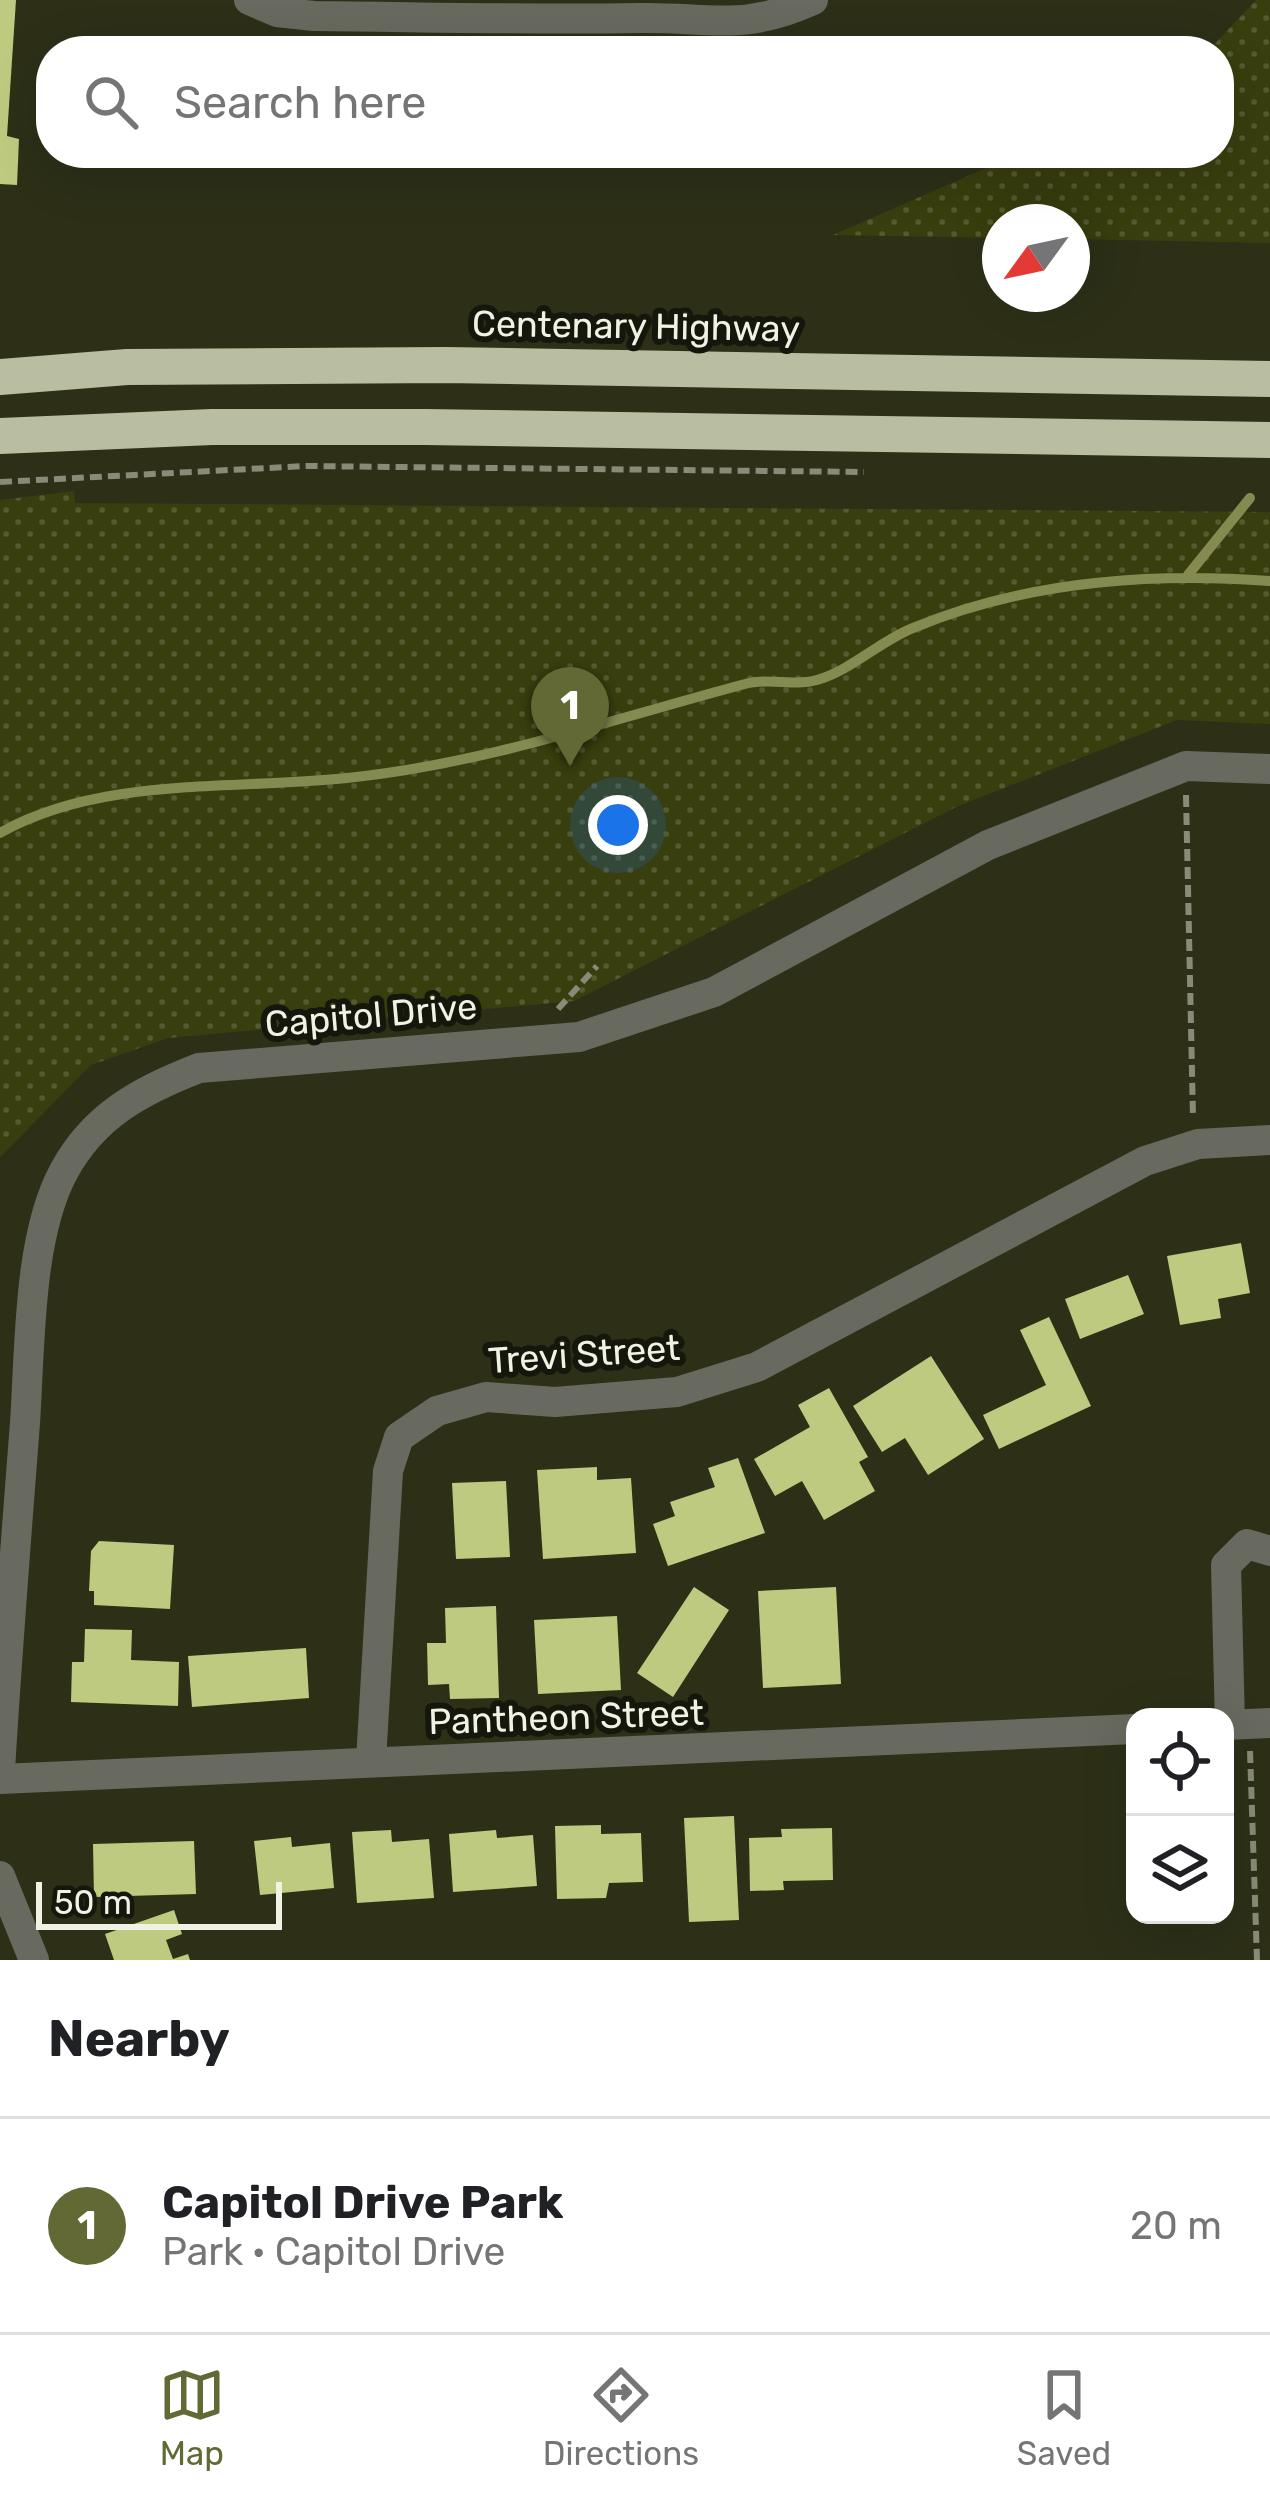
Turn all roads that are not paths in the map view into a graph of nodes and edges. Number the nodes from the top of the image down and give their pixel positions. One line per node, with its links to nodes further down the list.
1 (249, 0): 3 (street)
2 (813, 0): 3 (street)
3 (656, 9)
4 (0, 377): 5 (highway, Centenary Highway)
5 (1270, 379)
6 (0, 436): 7 (highway)
7 (1270, 440)
8 (1270, 769): 14 (street, Capitol Drive)
9 (1270, 1140): 13 (street, Trevi Street)
10 (1270, 1551): 11 (street)
11 (1244, 1724)
12 (1126, 1729): 13 (street, Pantheon Street)
13 (371, 1761): 14 (street, Pantheon Street)
14 (0, 1775)
15 (0, 1876): 16 (street)
16 (34, 1960)

